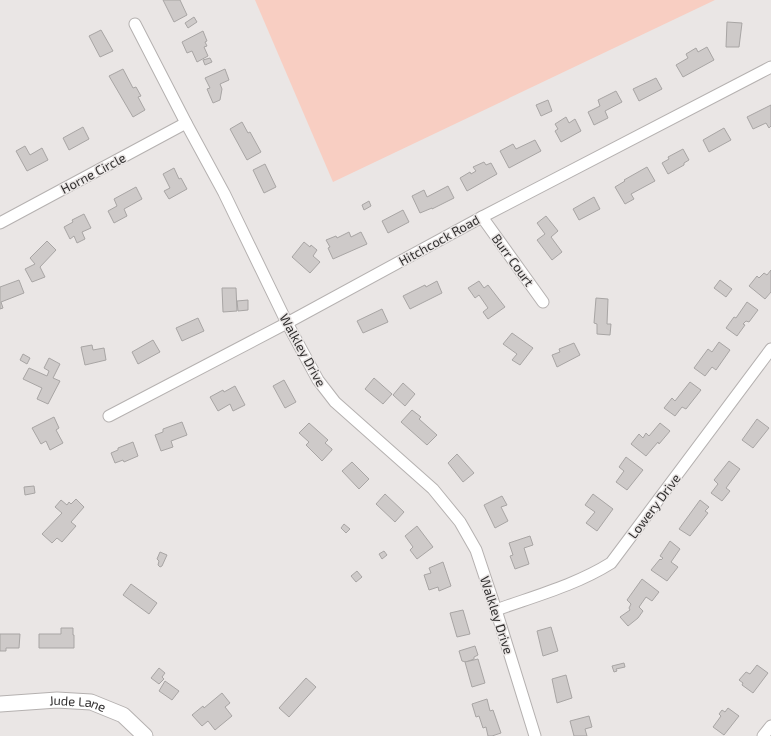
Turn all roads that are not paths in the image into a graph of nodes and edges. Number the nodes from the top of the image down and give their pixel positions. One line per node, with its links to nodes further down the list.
1 (135, 24): 3 (street, Walkley Drive)
2 (771, 67): 4 (street, Hitchcock Road)
3 (186, 123): 5 (street, Horne Circle); 7 (street, Walkley Drive)
4 (482, 217): 6 (street, Burr Court); 7 (street, Hitchcock Road)
5 (0, 223)
6 (543, 302)
7 (287, 323): 9 (street, Hitchcock Road); 10 (street, Walkley Drive)
8 (771, 349): 10 (street, Lowery Drive)
9 (109, 416)
10 (496, 610): 14 (street, Walkley Drive)
11 (0, 704): 13 (street, Jude Lane)
12 (771, 726): 15 (street)
13 (145, 736)
14 (535, 736)
15 (763, 736)

